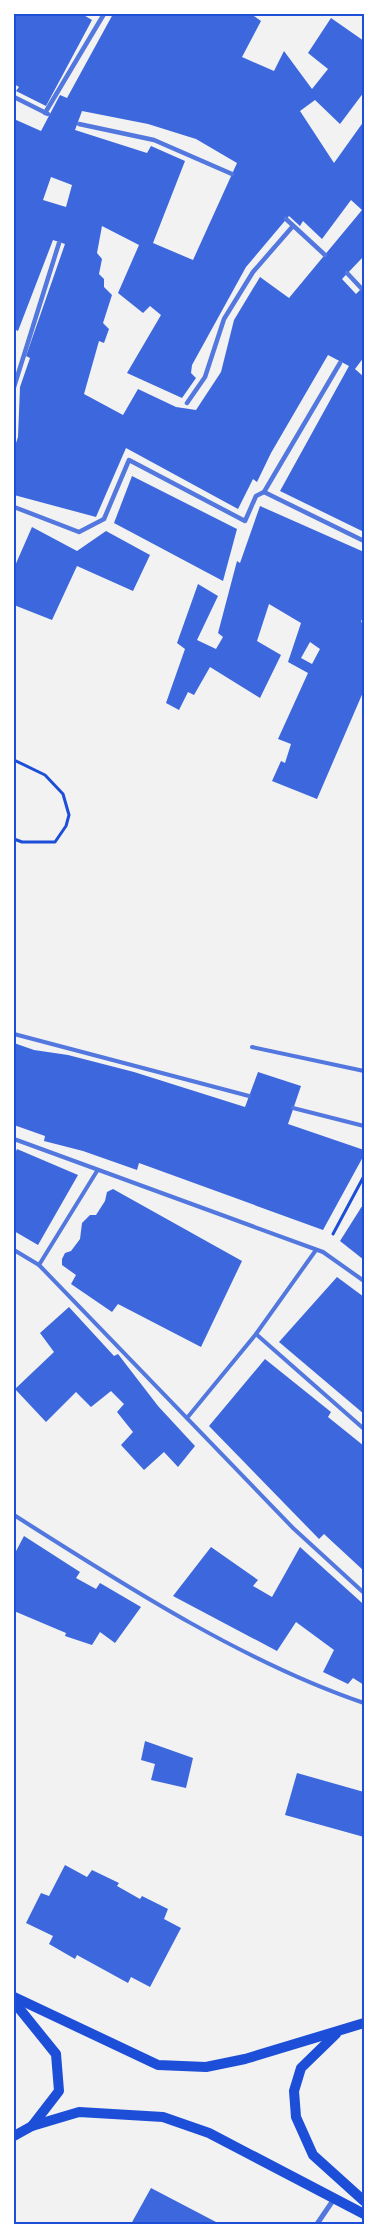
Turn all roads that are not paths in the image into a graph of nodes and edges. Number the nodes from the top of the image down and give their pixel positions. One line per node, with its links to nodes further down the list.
1 (104, 14): 2 (street)
2 (14, 97)
3 (79, 124): 4 (street)
4 (93, 127): 5 (street); 6 (street)
5 (92, 134)
6 (232, 174)
7 (286, 220): 8 (street)
8 (293, 226): 10 (street); 15 (street)
9 (59, 243): 14 (street)
10 (325, 255)
11 (347, 273): 12 (street)
12 (362, 289)
13 (340, 363): 16 (street)
14 (14, 387)
15 (187, 404)
16 (264, 492): 17 (street); 18 (street)
17 (14, 507)
18 (364, 541)
19 (14, 1034): 22 (lane)
20 (252, 1047): 21 (lane)
21 (364, 1071)
22 (249, 1096)
23 (293, 1108): 24 (lane)
24 (364, 1126)
25 (14, 1139): 26 (lane)
26 (96, 1171): 28 (lane); 29 (lane)
27 (14, 1250): 29 (lane)
28 (316, 1250): 30 (lane); 31 (lane)
29 (39, 1265): 32 (lane)
30 (364, 1281)
31 (256, 1334): 32 (lane); 33 (lane)
32 (187, 1418): 35 (lane)
33 (364, 1429)
34 (14, 1515): 36 (lane)
35 (364, 1592)
36 (364, 1702)
37 (14, 1997): 40 (main road)
38 (14, 2002): 41 (main road)
39 (364, 2023): 40 (main road)
40 (336, 2033): 44 (main road)
41 (32, 2126): 42 (main road); 43 (main road)
42 (14, 2136)
43 (334, 2198): 45 (main road); 46 (street)
44 (364, 2201)
45 (364, 2214)
46 (317, 2224)

